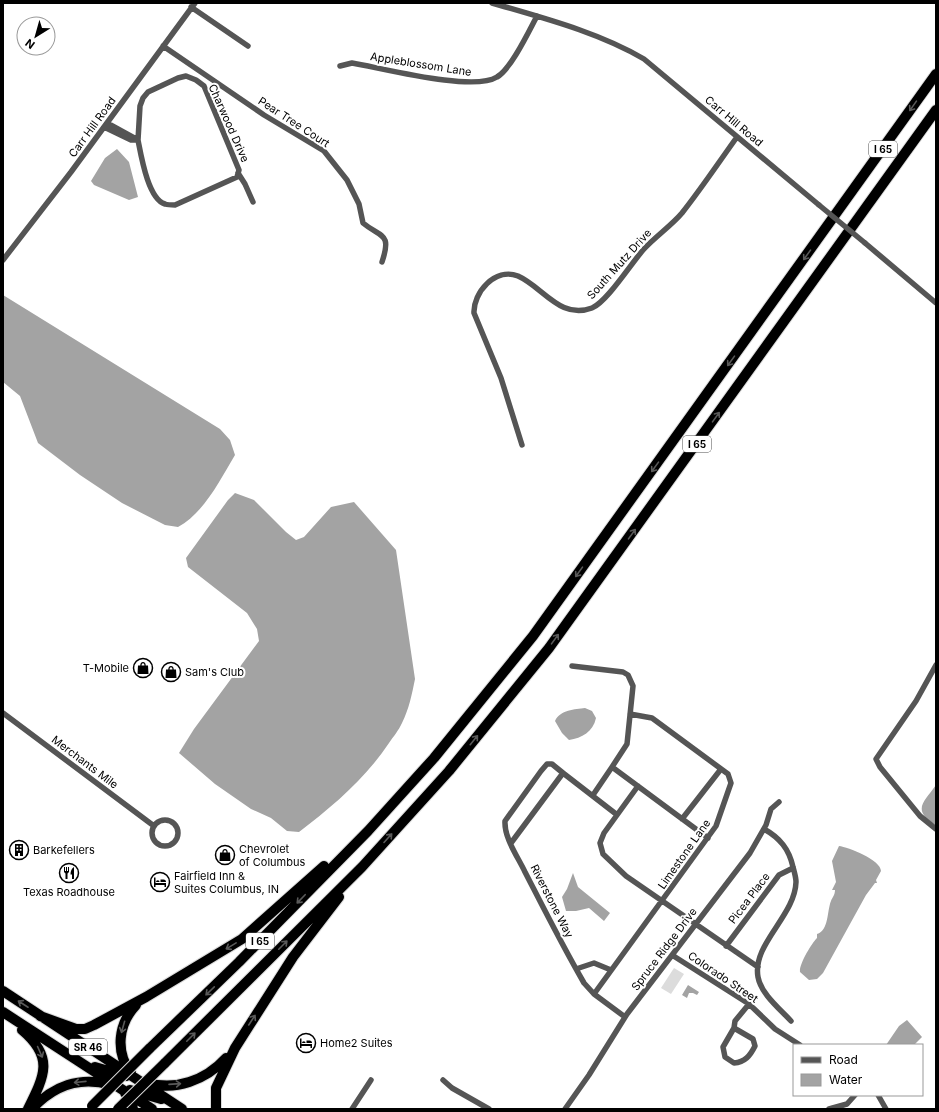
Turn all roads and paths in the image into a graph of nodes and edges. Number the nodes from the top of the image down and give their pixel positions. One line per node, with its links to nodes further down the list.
1 (492, 3): 3 (street, Carr Hill Road)
2 (193, 5): 4 (street, Carr Hill Road); 5 (street)
3 (538, 16): 6 (street, Appleblossom Lane); 10 (street, Carr Hill Road)
4 (163, 46): 9 (street, Carr Hill Road); 15 (street, Pear Tree Court)
5 (248, 46)
6 (340, 66)
7 (936, 74): 33 (highway, I 65, one-way to 33)
8 (936, 110): 36 (highway, I 65, one-way to 8)
9 (105, 125): 11 (street); 14 (street, Carr Hill Road)
10 (737, 137): 16 (street, Carr Hill Road, bridge); 17 (street, South Mutz Drive)
11 (138, 140): 12 (street, Charwood Drive); 12 (street, Charwood Drive)
12 (238, 174): 13 (street)
13 (253, 202)
14 (3, 260)
15 (382, 262)
16 (936, 303)
17 (522, 445)
18 (936, 665): 32 (street)
19 (572, 666): 21 (street)
20 (3, 714): 30 (street, Merchants Mile)
21 (630, 714): 22 (street); 23 (street, Limestone Lane)
22 (612, 767): 25 (street); 26 (street)
23 (720, 769): 29 (street); 34 (street, Limestone Lane)
24 (563, 773): 26 (street); 35 (street); 35 (street, Riverstone Way)
25 (638, 786): 28 (street); 29 (street)
26 (593, 795): 28 (street)
27 (779, 802): 31 (street, Spruce Ridge Drive)
28 (616, 814): 38 (street)
29 (682, 819): 34 (street)
30 (154, 826): 30 (street)
31 (764, 829): 37 (street); 39 (street, Spruce Ridge Drive)
32 (936, 829)
33 (368, 831): 47 (highway, one-way to 47); 68 (highway, I 65, one-way to 68, bridge)
34 (708, 838): 38 (street, Limestone Lane)
35 (511, 843): 43 (street, Riverstone Way)
36 (362, 867): 56 (highway, one-way to 36); 71 (highway, I 65, one-way to 36, bridge)
37 (793, 868): 40 (street, Picea Place); 42 (street)
38 (662, 902): 39 (street); 44 (street, Limestone Lane)
39 (695, 925): 40 (street); 41 (street, Spruce Ridge Drive)
40 (726, 946): 42 (street)
41 (672, 955): 48 (street, Colorado Street); 52 (street, Spruce Ridge Drive)
42 (758, 967): 53 (street)
43 (576, 969): 44 (street); 46 (street, Riverstone Way)
44 (611, 970): 46 (street, Limestone Lane)
45 (3, 991): 51 (highway, SR 46, one-way to 45)
46 (594, 994): 52 (street, Riverstone Way)
47 (146, 997): 51 (highway); 60 (highway, one-way to 60)
48 (749, 1004): 54 (street); 55 (street, Colorado Street)
49 (3, 1012): 58 (highway, SR 46)
50 (3, 1015): 69 (highway, one-way to 69)
51 (40, 1016): 57 (highway, SR 46)
52 (625, 1018): 79 (street, Spruce Ridge Drive)
53 (791, 1021)
54 (734, 1028): 54 (street)
55 (798, 1044)
56 (235, 1048): 60 (highway, one-way to 56); 76 (highway)
57 (92, 1051): 59 (highway); 60 (highway, SR 46)
58 (83, 1064): 59 (highway); 63 (highway, SR 46)
59 (108, 1071): 60 (highway); 63 (highway)
60 (135, 1078): 64 (highway); 67 (highway, SR 46)
61 (371, 1080): 77 (street)
62 (443, 1080): 78 (street)
63 (121, 1088): 64 (highway); 70 (highway, one-way to 70); 72 (highway); 73 (highway, SR 46)
64 (148, 1095): 67 (highway); 74 (highway)
65 (854, 1096): 80 (street)
66 (879, 1096): 81 (street)
67 (172, 1103): 75 (highway, SR 46)
68 (90, 1107)
69 (28, 1109)
70 (32, 1109)
71 (118, 1109)
72 (133, 1109)
73 (152, 1109)
74 (158, 1109)
75 (182, 1109)
76 (216, 1109)
77 (352, 1109)
78 (489, 1109)
79 (565, 1109)
80 (829, 1109)
81 (886, 1109)

